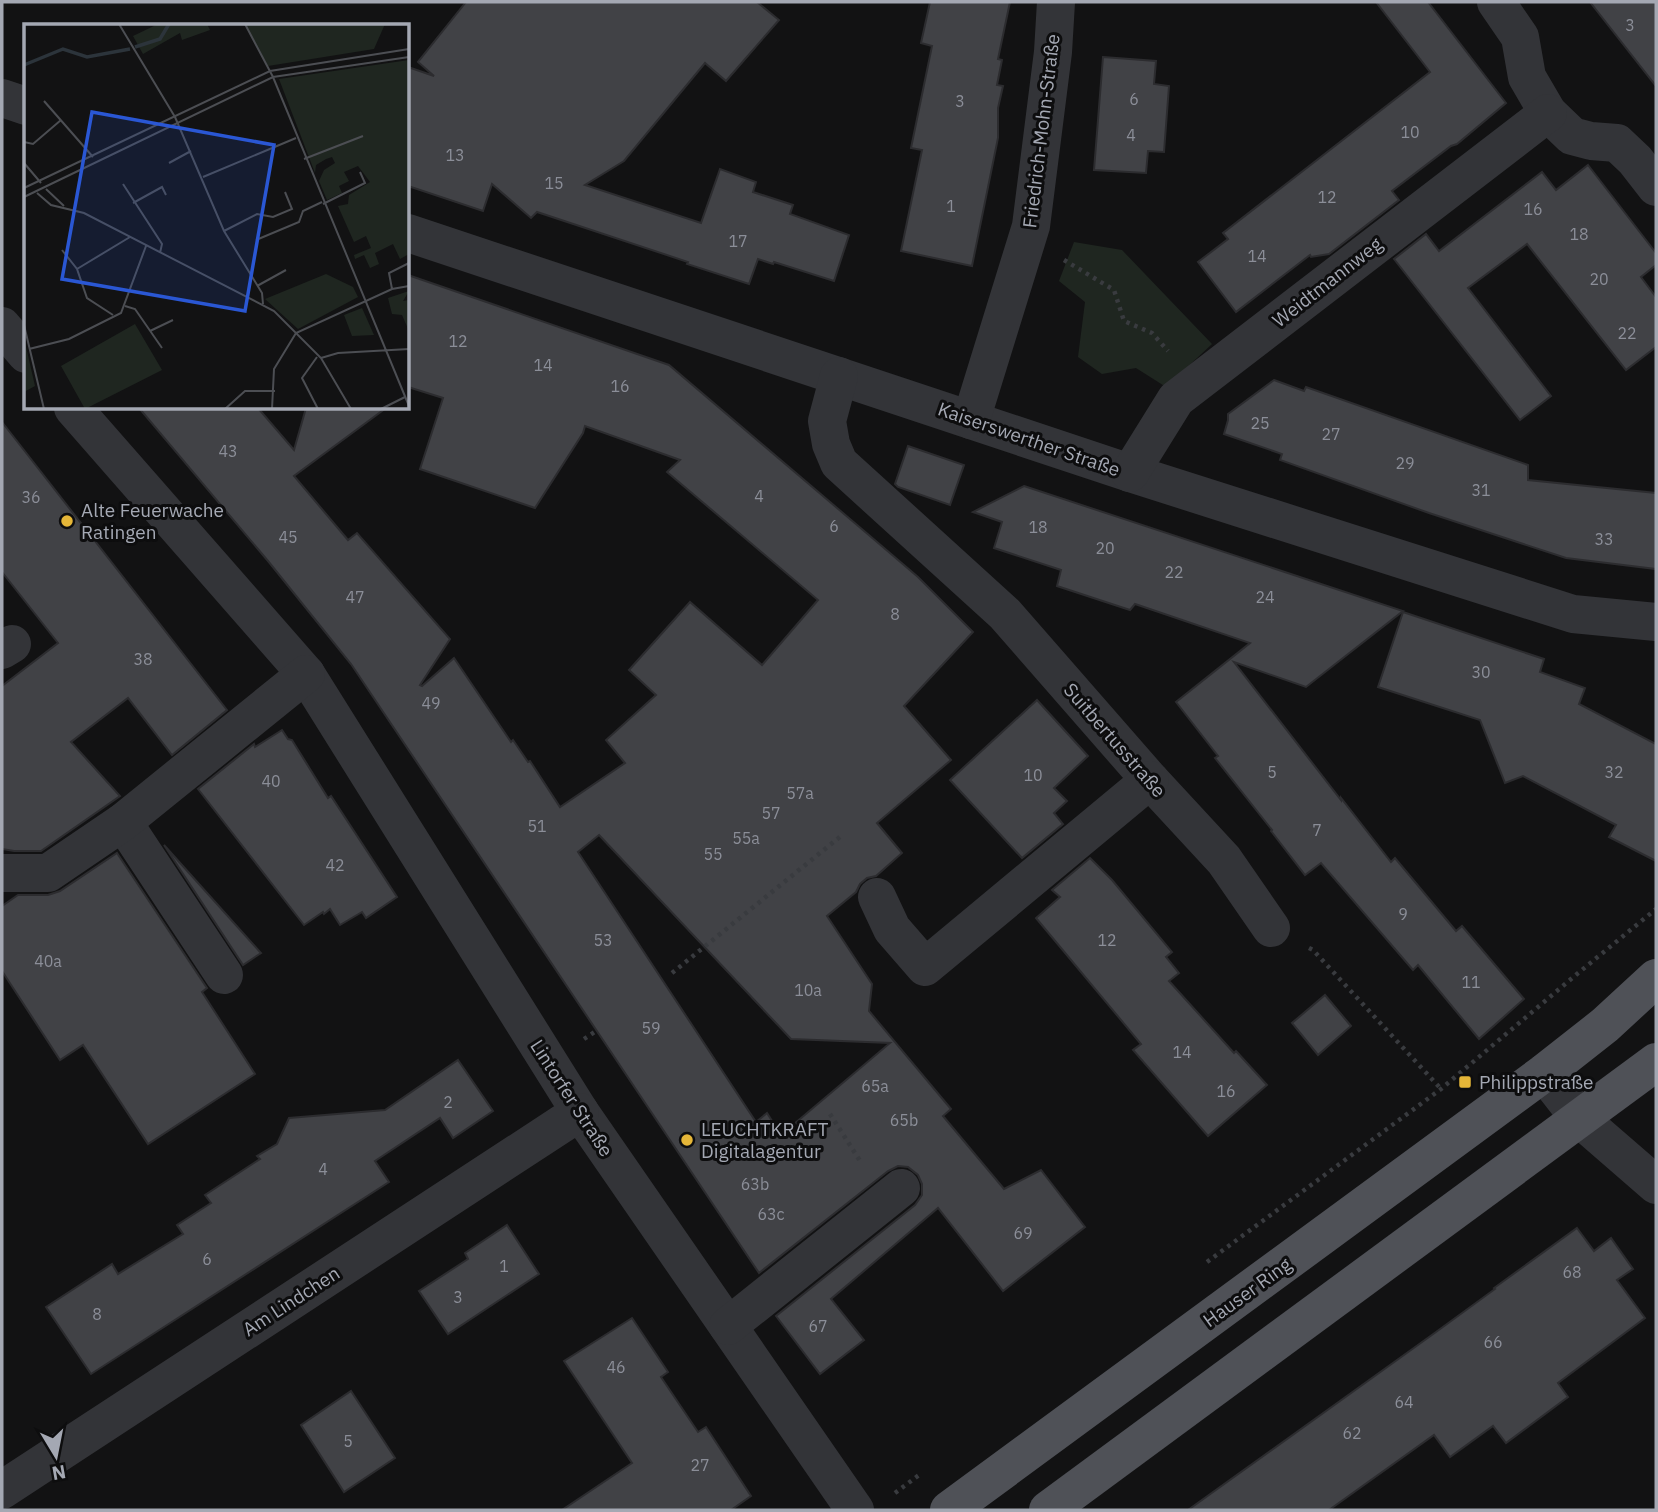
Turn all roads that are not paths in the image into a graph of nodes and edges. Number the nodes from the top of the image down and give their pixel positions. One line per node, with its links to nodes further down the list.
1 (1056, 2): 12 (street, Friedrich-Mohn-Straße)
2 (1496, 2): 5 (street)
3 (2, 98): 4 (street)
4 (24, 105)
5 (1548, 113): 6 (street); 13 (street, Weidtmannweg)
6 (1656, 187)
7 (410, 234): 10 (street, Kaiserswerther Straße)
8 (2, 326): 9 (street)
9 (24, 352)
10 (839, 376): 12 (street, Kaiserswerther Straße); 16 (street, Suitbertusstraße)
11 (75, 410): 15 (street, Lintorfer Straße)
12 (971, 420): 13 (street, Kaiserswerther Straße)
13 (1130, 473): 14 (street, Kaiserswerther Straße)
14 (1656, 622)
15 (306, 674): 17 (street); 25 (street, Lintorfer Straße)
16 (1150, 780): 19 (street); 20 (street, Suitbertusstraße)
17 (123, 822): 18 (street); 21 (street)
18 (2, 873)
19 (877, 897)
20 (1271, 928)
21 (223, 975)
22 (1656, 978): 24 (main road, Hauser Ring)
23 (1656, 1062): 26 (main road)
24 (1544, 1073): 26 (street); 32 (main road, Hauser Ring)
25 (580, 1112): 29 (street, Lintorfer Straße); 30 (street, Am Lindchen)
26 (1580, 1119): 27 (street); 33 (main road)
27 (1656, 1185)
28 (893, 1194): 29 (street)
29 (728, 1326): 31 (street, Lintorfer Straße)
30 (2, 1490)
31 (855, 1510)
32 (949, 1510)
33 (1048, 1510)

